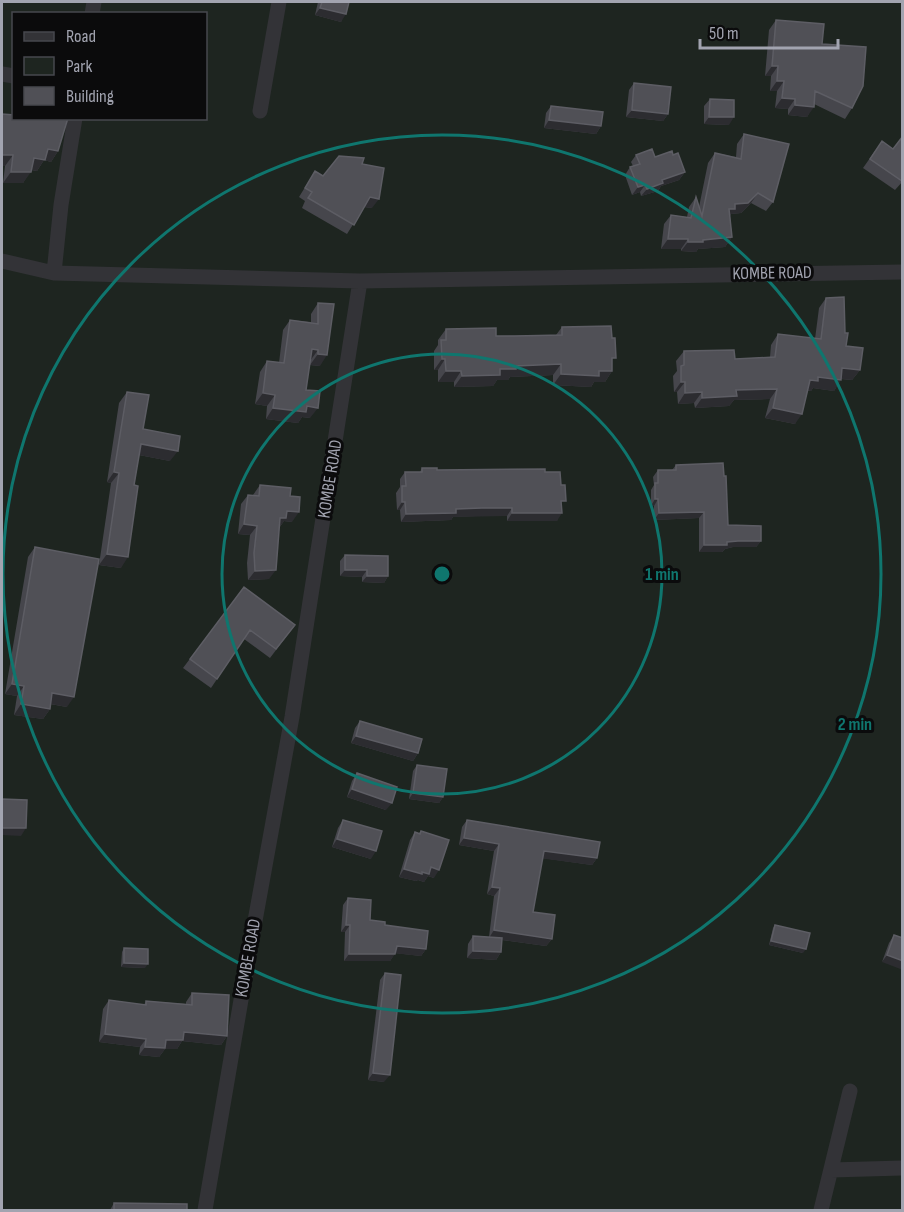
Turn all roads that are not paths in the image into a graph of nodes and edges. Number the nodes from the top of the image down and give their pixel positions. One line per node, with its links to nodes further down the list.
1 (279, 2): 2 (street)
2 (260, 111)
3 (75, 120): 6 (street)
4 (2, 261): 6 (street)
5 (903, 272): 7 (street, KOMBE ROAD)
6 (54, 273): 7 (street)
7 (360, 281): 11 (street, KOMBE ROAD)
8 (850, 1091): 10 (street)
9 (903, 1168): 10 (street)
10 (831, 1170): 12 (street)
11 (205, 1210)
12 (821, 1210)

